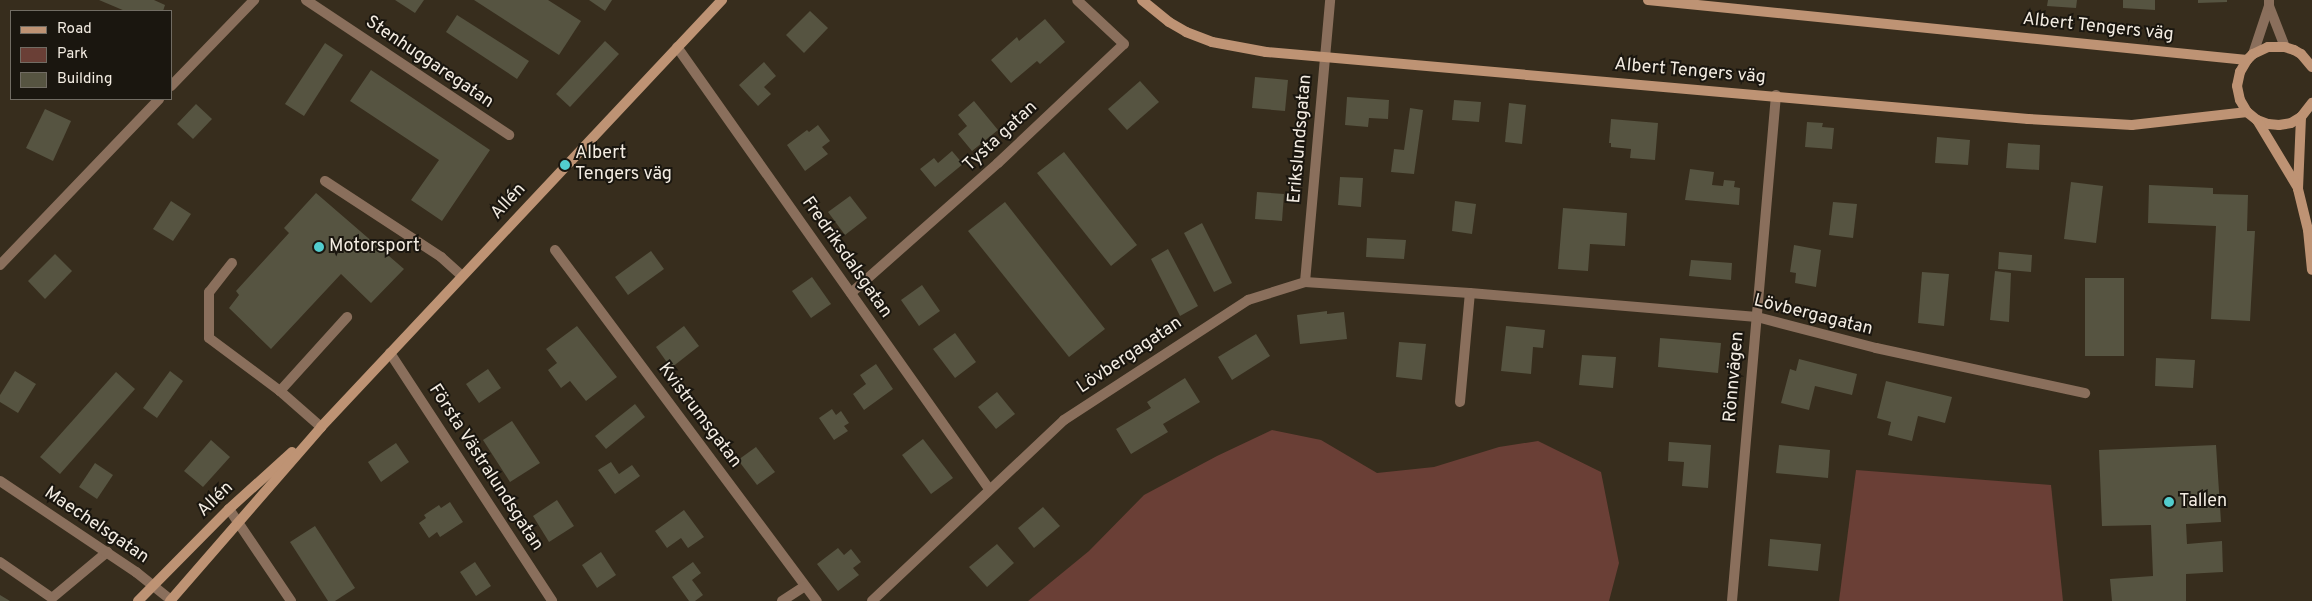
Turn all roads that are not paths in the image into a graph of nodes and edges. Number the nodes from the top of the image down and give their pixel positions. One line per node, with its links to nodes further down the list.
1 (254, 0): 14 (street)
2 (306, 0): 21 (street, Stenhuggaregatan)
3 (722, 0): 9 (main road, Allén)
4 (1077, 0): 30 (street, Tysta gatan)
5 (1142, 0): 12 (main road, Albert Tengers väg)
6 (1330, 0): 12 (street, Erikslundsgatan)
7 (1648, 0): 11 (main road, Albert Tengers väg)
8 (2269, 3): 10 (street); 11 (street)
9 (677, 47): 28 (main road, Allén); 30 (street, Fredriksdalsgatan)
10 (2285, 47): 11 (main road); 13 (main road)
11 (2250, 57): 18 (main road)
12 (1324, 58): 15 (main road, Albert Tengers väg); 29 (street, Erikslundsgatan)
13 (2312, 67)
14 (172, 85)
15 (1776, 96): 18 (main road, Albert Tengers väg); 33 (street, Rönnvägen)
16 (158, 100): 26 (street)
17 (2312, 104): 19 (main road)
18 (2247, 112): 20 (main road)
19 (2301, 117): 20 (main road); 23 (main road)
20 (2256, 120): 23 (main road)
21 (509, 135)
22 (325, 182): 28 (street)
23 (2298, 189): 27 (main road)
24 (556, 250): 46 (street, Kvistrumsgatan)
25 (232, 262): 35 (street)
26 (0, 265)
27 (2312, 270)
28 (462, 276): 34 (main road, Allén)
29 (1305, 282): 31 (street, Lövbergagatan); 40 (street, Lövbergagatan)
30 (851, 293): 40 (street, Fredriksdalsgatan)
31 (1470, 293): 33 (street, Lövbergagatan); 37 (street)
32 (347, 317): 35 (street)
33 (1757, 317): 36 (street, Lövbergagatan); 54 (street, Rönnvägen)
34 (390, 353): 38 (main road, Allén); 50 (street, Första Västralundsgatan)
35 (280, 390): 38 (street)
36 (2085, 393)
37 (1460, 402)
38 (320, 427): 41 (main road, Allén); 42 (main road, Allén)
39 (0, 481): 43 (street, Maechelsgatan)
40 (988, 489): 53 (street, Lövbergagatan)
41 (229, 509): 42 (street); 45 (main road, Allén)
42 (239, 523): 47 (main road, Allén); 49 (street)
43 (107, 552): 44 (street); 45 (street, Maechelsgatan)
44 (0, 562)
45 (153, 585): 47 (street, Maechelsgatan); 48 (main road, Allén)
46 (805, 586): 51 (street); 52 (street, Kvistrumsgatan)
47 (170, 600)
48 (138, 601)
49 (291, 601)
50 (552, 601)
51 (782, 601)
52 (817, 601)
53 (872, 601)
54 (1732, 601)

